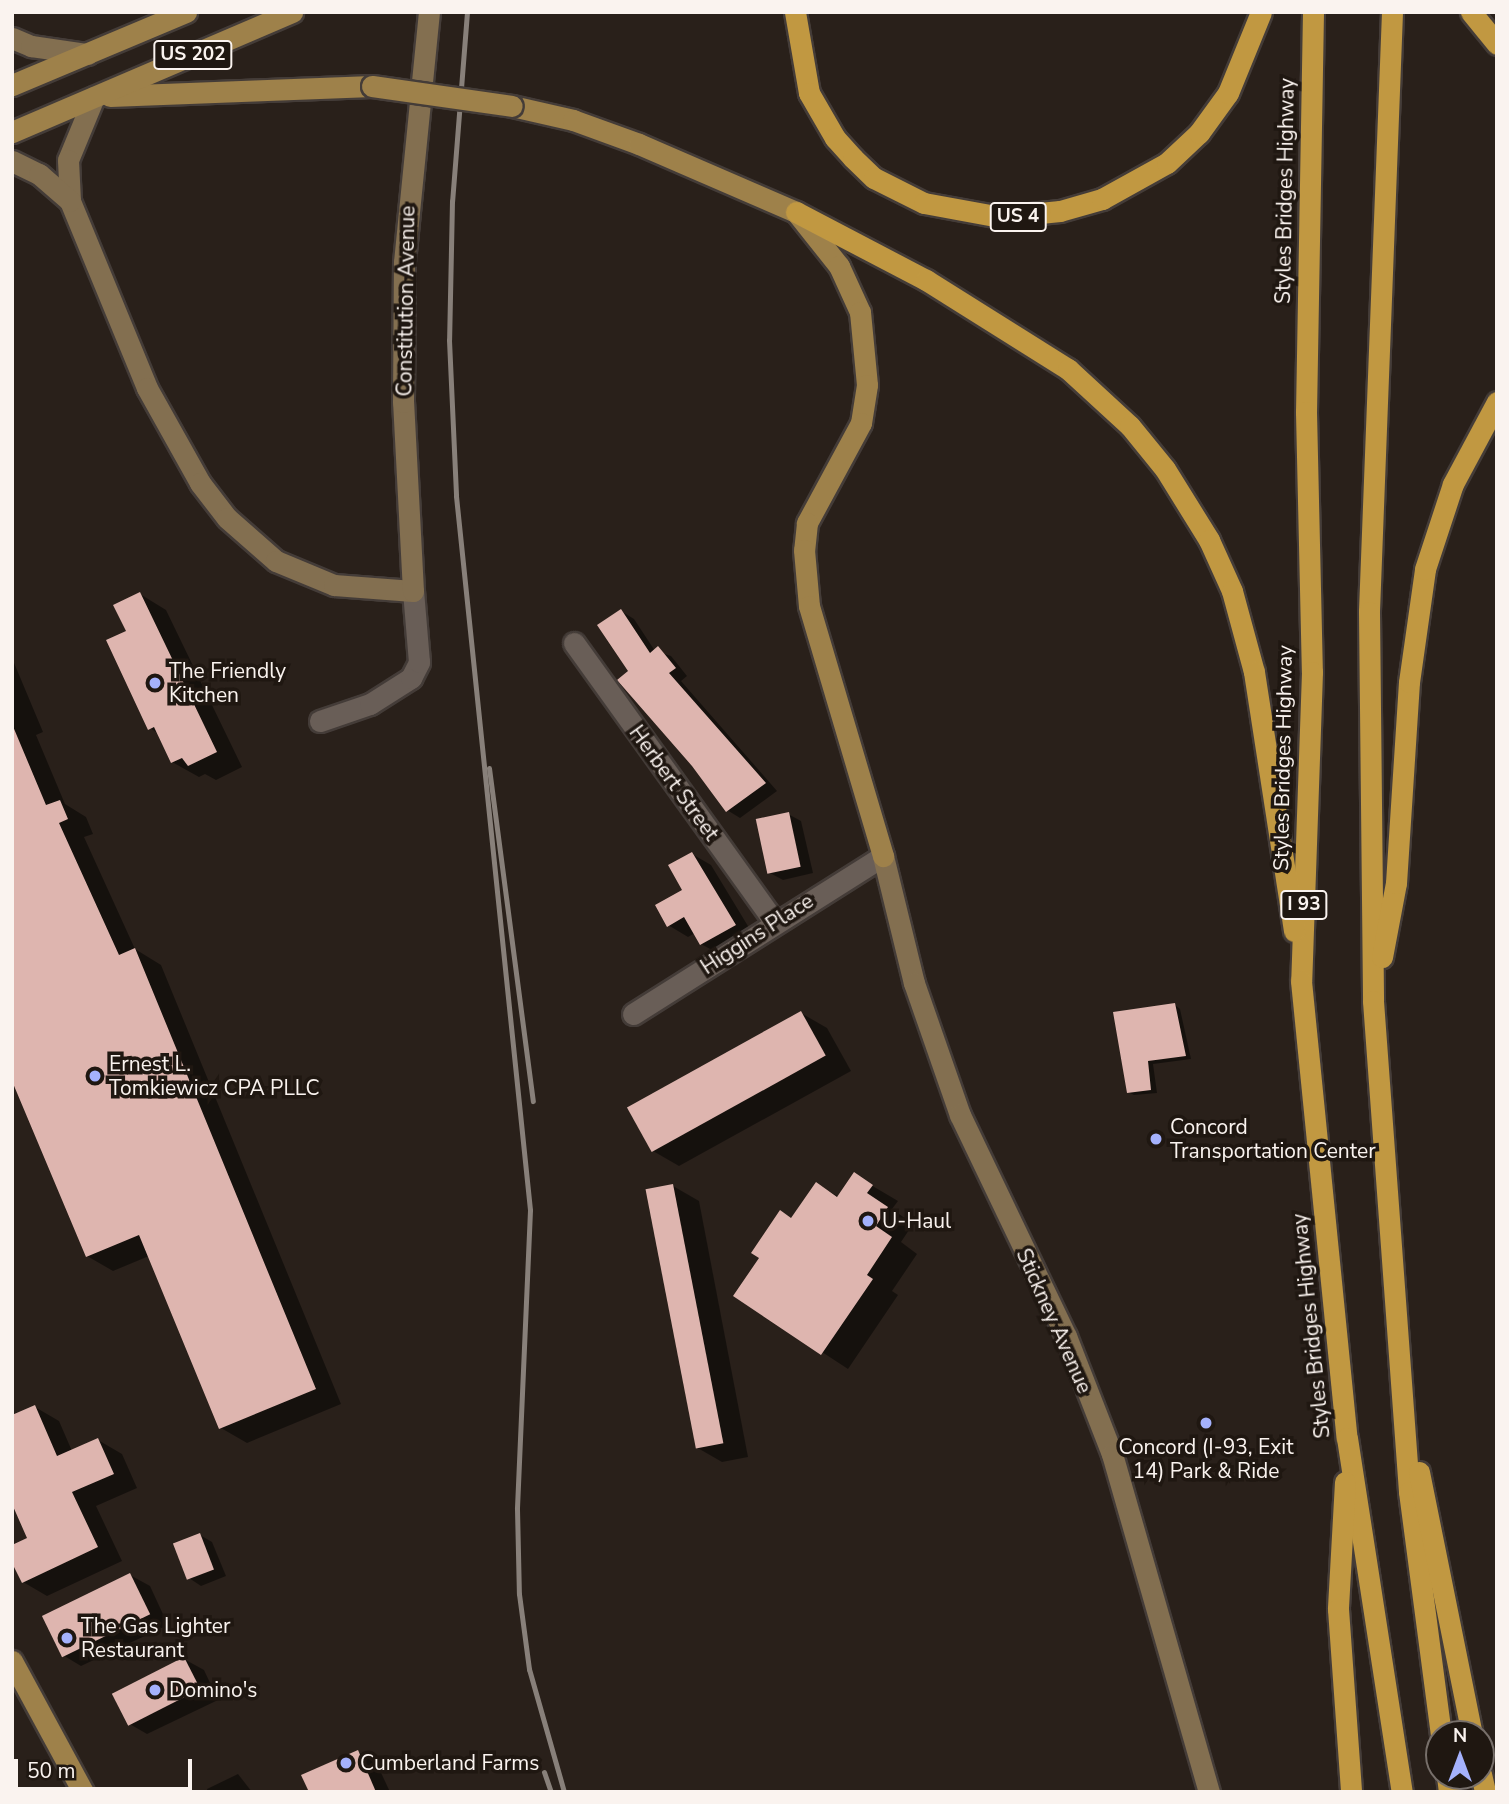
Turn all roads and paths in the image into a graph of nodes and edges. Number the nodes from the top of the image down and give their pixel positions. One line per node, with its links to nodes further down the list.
1 (186, 12): 11 (main road, US 202)
2 (292, 12): 13 (main road, US 202)
3 (429, 12): 19 (street, Constitution Avenue)
4 (795, 12): 5 (highway, US 4)
5 (1261, 12)
6 (1313, 12): 24 (highway, Styles Bridges Highway / I 93)
7 (1391, 12): 25 (highway)
8 (1471, 12): 10 (highway)
9 (12, 38): 11 (street)
10 (1497, 44)
11 (87, 54): 12 (main road, US 202)
12 (12, 85)
13 (94, 97): 14 (main road, US 202); 16 (street); 17 (main road, bridge)
14 (12, 132)
15 (12, 161): 16 (street)
16 (71, 201): 19 (street)
17 (796, 212): 22 (main road); 24 (highway)
18 (1497, 402): 25 (highway)
19 (414, 591): 21 (street)
20 (575, 643): 23 (street, Herbert Street)
21 (320, 721)
22 (883, 856): 23 (street, Higgins Place); 33 (street, Stickney Avenue)
23 (775, 923): 26 (street, Higgins Place)
24 (1301, 981): 28 (highway, Styles Bridges Highway / I 93)
25 (1374, 1001): 27 (highway)
26 (633, 1014)
27 (1396, 1356): 30 (highway); 31 (highway)
28 (1347, 1438): 34 (highway); 35 (highway, Styles Bridges Highway / I 93)
29 (13, 1665): 32 (main road)
30 (1439, 1720)
31 (1469, 1720)
32 (83, 1792)
33 (1209, 1792)
34 (1351, 1792)
35 (1402, 1792)

